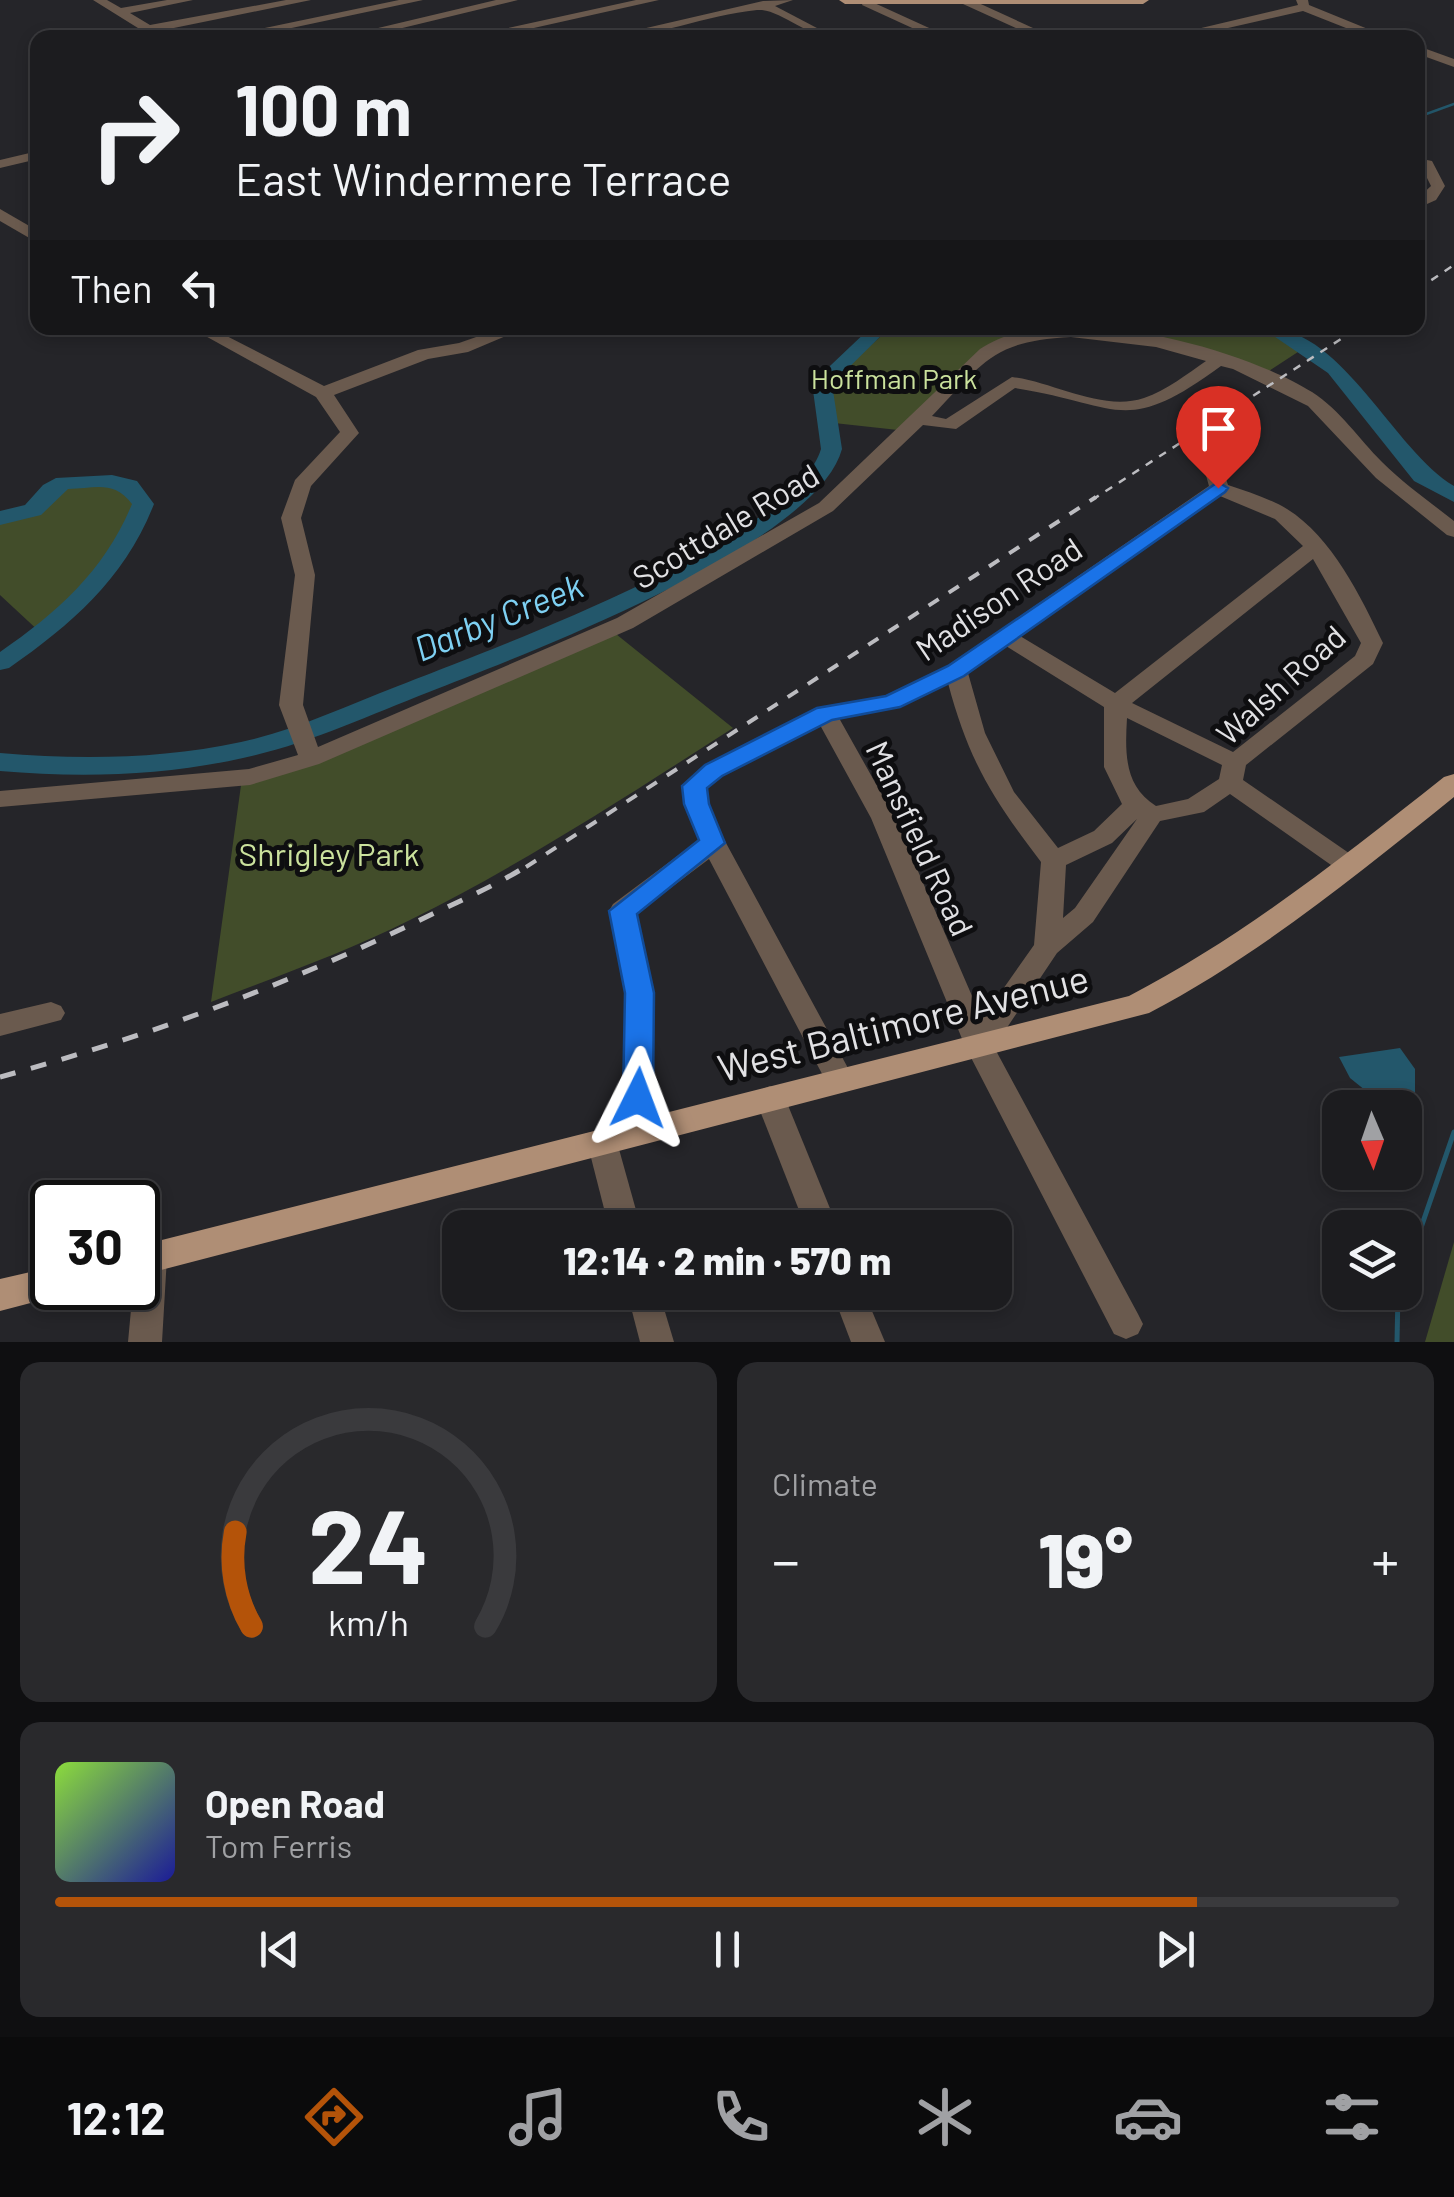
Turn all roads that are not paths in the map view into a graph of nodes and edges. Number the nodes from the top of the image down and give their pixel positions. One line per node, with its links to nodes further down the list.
1 (99, 0): 15 (street)
2 (187, 0): 15 (street)
3 (305, 0): 17 (street)
4 (418, 0): 20 (street)
5 (512, 0): 21 (street)
6 (642, 0): 7 (street)
7 (652, 0): 22 (street)
8 (787, 0): 14 (street)
9 (845, 0): 11 (main road)
10 (1143, 0): 12 (main road)
11 (866, 2): 12 (main road); 26 (street)
12 (968, 2): 27 (street)
13 (1303, 4): 18 (street); 28 (street)
14 (763, 5): 16 (street); 25 (street)
15 (118, 12): 17 (street)
16 (684, 22): 23 (street); 24 (street)
17 (148, 28): 19 (street)
18 (1359, 28): 29 (street); 30 (street)
19 (151, 30)
20 (265, 30)
21 (378, 30)
22 (508, 30)
23 (646, 30)
24 (699, 30)
25 (814, 30)
26 (927, 30)
27 (1032, 30)
28 (1197, 30)
29 (1352, 30)
30 (1364, 30)
31 (1454, 47): 32 (street)
32 (1425, 52)
33 (1425, 54): 34 (street)
34 (1454, 64)
35 (30, 158): 36 (street)
36 (0, 164)
37 (1428, 164): 38 (street)
38 (1425, 200)
39 (0, 214): 40 (street)
40 (30, 229)
41 (213, 335): 46 (street)
42 (498, 335): 46 (street)
43 (1049, 335): 47 (street, Scottdale Road)
44 (1090, 335): 45 (street, Scottdale Road)
45 (1220, 360): 47 (street); 50 (street, Scottdale Road)
46 (323, 393): 56 (street)
47 (918, 419): 56 (street, Scottdale Road)
48 (1208, 454): 49 (street)
49 (1218, 488): 51 (street, Walsh Road); 52 (street, Madison Road)
50 (1454, 531)
51 (1314, 548): 54 (street); 57 (street, Walsh Road)
52 (1004, 636): 53 (street, Madison Road); 54 (street)
53 (956, 671): 55 (street, Madison Road); 62 (street)
54 (1116, 704): 57 (street); 60 (street)
55 (825, 714): 61 (street, Madison Road); 67 (street, Mansfield Road)
56 (309, 755): 59 (street, Scottdale Road)
57 (1232, 772): 60 (street, Walsh Road); 63 (street)
58 (1454, 782): 63 (main road, West Baltimore Avenue)
59 (0, 799)
60 (1143, 810): 62 (street); 64 (street)
61 (712, 843): 68 (street); 70 (street)
62 (1054, 861): 64 (street)
63 (1350, 866): 67 (main road, West Baltimore Avenue)
64 (1047, 946): 67 (street)
65 (51, 1013): 66 (street)
66 (0, 1025)
67 (979, 1046): 68 (main road, West Baltimore Avenue); 80 (street, Mansfield Road)
68 (840, 1081): 69 (main road, West Baltimore Avenue)
69 (770, 1098): 70 (main road, West Baltimore Avenue); 73 (street)
70 (636, 1132): 71 (main road, West Baltimore Avenue)
71 (602, 1142): 72 (street); 74 (main road, West Baltimore Avenue)
72 (621, 1210)
73 (815, 1210)
74 (160, 1255)
75 (30, 1288): 76 (main road)
76 (0, 1295)
77 (145, 1310): 81 (street)
78 (648, 1310): 82 (street)
79 (855, 1310): 83 (street)
80 (1126, 1324)
81 (145, 1342)
82 (657, 1342)
83 (868, 1342)

